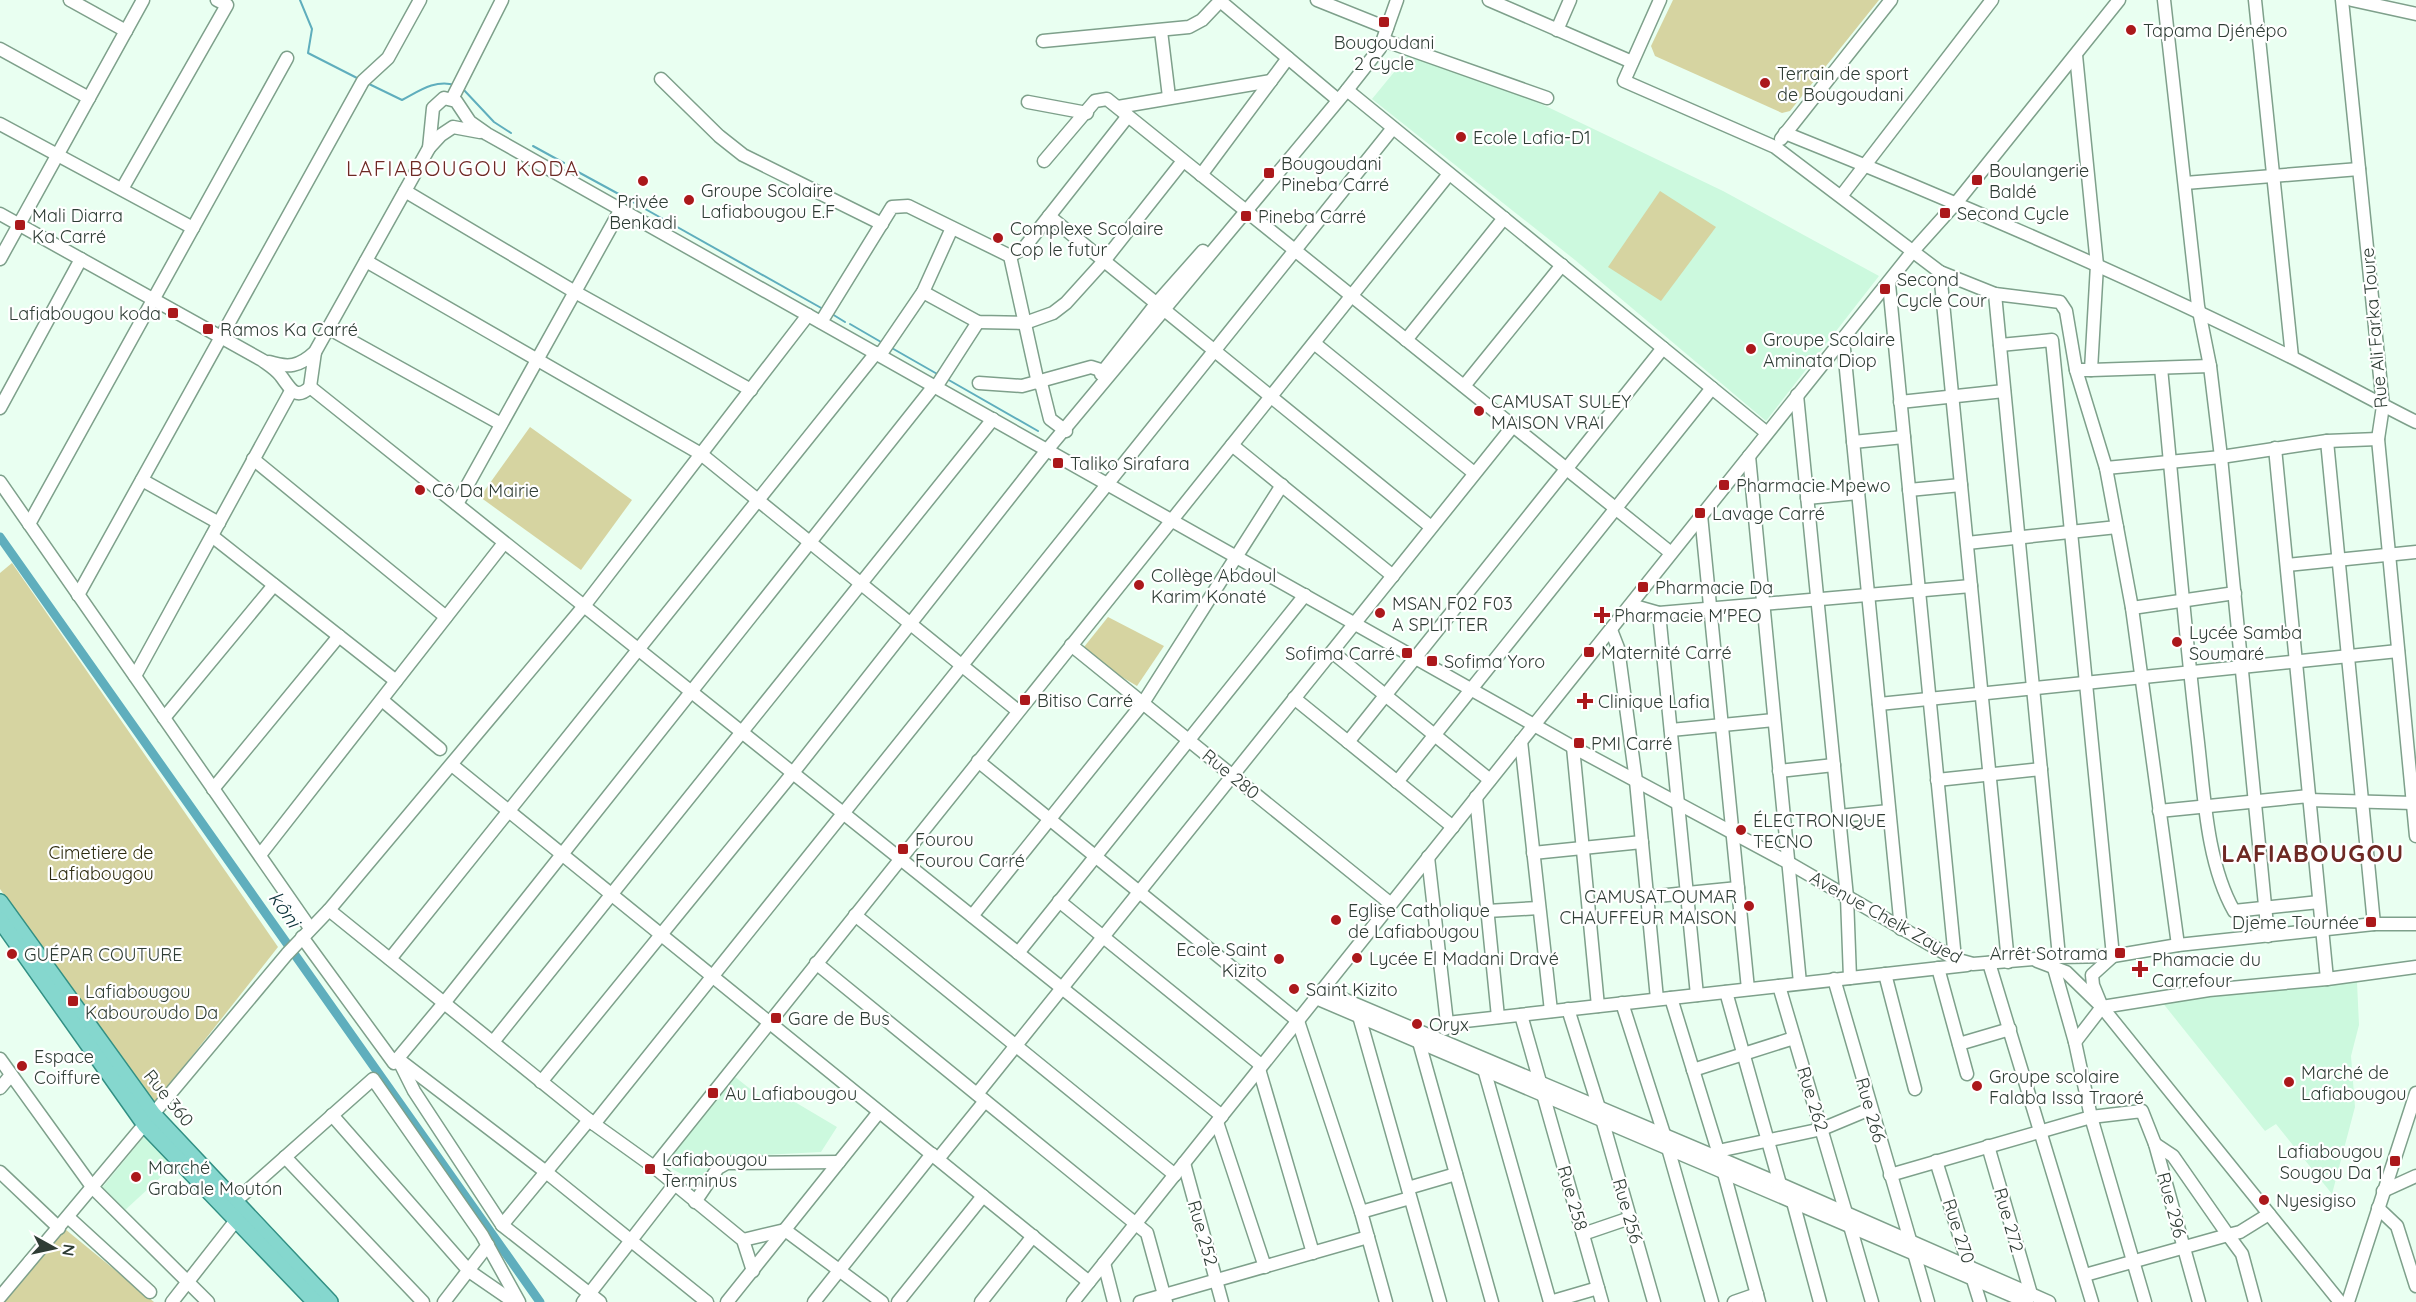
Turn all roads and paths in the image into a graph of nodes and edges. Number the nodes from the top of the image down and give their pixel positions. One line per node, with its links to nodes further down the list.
1 (70, 0): 21 (street)
2 (143, 0): 21 (street)
3 (217, 0): 59 (street)
4 (420, 0): 95 (street)
5 (502, 0): 38 (street)
6 (1220, 0): 22 (street); 28 (street)
7 (1317, 0): 23 (street)
8 (1397, 0): 23 (street)
9 (1489, 0): 20 (street)
10 (1570, 0): 20 (street)
11 (1660, 0): 29 (street)
12 (1892, 0): 46 (street)
13 (1992, 0): 53 (street)
14 (2119, 0): 26 (street)
15 (2164, 0): 58 (street)
16 (2254, 0): 57 (street)
17 (2342, 0): 54 (street, Rue Ali Farka Toure)
18 (2352, 0): 19 (street)
19 (2416, 14)
20 (1557, 30): 29 (street)
21 (126, 31): 34 (street)
22 (1161, 31): 24 (street); 33 (street)
23 (1385, 34): 32 (street); 35 (street)
24 (1043, 41)
25 (0, 49): 34 (street)
26 (2076, 55): 62 (street); 80 (street)
27 (288, 58): 70 (street)
28 (1288, 58): 31 (street); 36 (street)
29 (1632, 62): 48 (street)
30 (661, 79): 69 (street)
31 (1271, 81): 33 (street); 56 (street)
32 (1347, 90): 36 (street); 45 (street)
33 (1169, 97): 39 (street)
34 (89, 98): 50 (street)
35 (1547, 98)
36 (1338, 100): 64 (street)
37 (1028, 102): 40 (street)
38 (456, 103): 42 (street); 44 (street); 47 (street)
39 (1118, 107): 40 (street); 41 (street)
40 (1087, 113): 51 (street)
41 (1128, 116): 52 (street); 66 (street)
42 (433, 118): 44 (street); 49 (street)
43 (0, 124): 50 (street)
44 (453, 127): 47 (street); 49 (street)
45 (1393, 128): 55 (street); 72 (street)
46 (1785, 133): 48 (street); 53 (street)
47 (487, 134): 63 (street, Avenue Cheik Zayed)
48 (1774, 147): 61 (street)
49 (429, 148): 60 (street)
50 (58, 154): 59 (street); 68 (street)
51 (1044, 161)
52 (1183, 161): 56 (street); 78 (street)
53 (1865, 165): 61 (street); 62 (street)
54 (2359, 169): 57 (street); 127 (street, Rue Ali Farka Toure)
55 (1449, 174): 67 (street); 86 (street)
56 (1201, 175): 64 (street)
57 (2274, 176): 58 (street); 104 (street)
58 (2185, 183): 89 (street)
59 (122, 189): 70 (street)
60 (405, 191): 77 (street); 83 (street)
61 (1842, 195): 73 (street)
62 (1957, 202): 73 (street); 80 (street)
63 (621, 210): 83 (street); 90 (street, Avenue Cheik Zayed)
64 (1245, 211): 72 (street); 88 (street)
65 (0, 214): 68 (street)
66 (1049, 216): 74 (street); 78 (street)
67 (1504, 218): 79 (street); 97 (street)
68 (19, 224): 75 (street); 76 (street)
69 (882, 224): 71 (street); 91 (street)
70 (193, 228): 87 (street)
71 (952, 228): 74 (street); 84 (street)
72 (1295, 250): 86 (street); 101 (street)
73 (1913, 251): 81 (street); 82 (street)
74 (1010, 256): 93 (street)
75 (0, 259)
76 (81, 259): 87 (street); 128 (street)
77 (366, 261): 94 (street); 106 (street)
78 (1104, 261): 88 (street); 93 (street)
79 (1562, 265): 100 (street); 118 (street)
80 (2097, 265): 89 (street); 111 (street)
81 (1940, 272): 85 (street); 125 (street)
82 (1889, 284): 96 (street); 126 (street)
83 (575, 292): 106 (street); 120 (street)
84 (923, 292): 92 (street); 103 (street)
85 (1995, 294): 99 (street); 110 (street)
86 (1351, 296): 97 (street); 98 (street)
87 (153, 299): 95 (street); 164 (street)
88 (1160, 307): 101 (street); 112 (street)
89 (2200, 314): 104 (street); 108 (street)
90 (808, 315): 91 (street, Avenue Cheik Zayed); 120 (street)
91 (820, 322): 103 (street, Avenue Cheik Zayed)
92 (978, 322): 93 (street); 117 (street)
93 (1025, 323): 115 (street)
94 (328, 328): 102 (street); 131 (street)
95 (221, 337): 105 (street); 150 (street)
96 (1843, 339): 124 (street); 138 (street)
97 (1406, 340): 118 (street)
98 (1314, 343): 123 (street); 149 (street)
99 (2000, 345): 122 (street); 167 (street)
100 (1663, 348): 119 (street); 148 (street)
101 (1214, 351): 123 (street); 152 (street)
102 (315, 352): 107 (street); 116 (street)
103 (878, 354): 117 (street, Avenue Cheik Zayed); 158 (street)
104 (2292, 357): 127 (street)
105 (262, 360): 107 (street); 113 (street)
106 (537, 360): 131 (street); 142 (street)
107 (294, 366): 113 (street); 116 (street)
108 (2210, 366): 109 (street); 144 (street)
109 (2161, 368): 111 (street); 146 (street)
110 (2076, 370): 111 (street); 147 (street)
111 (2091, 370)
112 (1107, 372): 115 (street); 133 (street)
113 (284, 379): 121 (street)
114 (979, 383): 115 (street)
115 (1040, 383): 133 (street)
116 (311, 385): 121 (street); 159 (street)
117 (935, 386): 129 (street, Avenue Cheik Zayed); 170 (street)
118 (1464, 386): 132 (street)
119 (1712, 388): 134 (street); 160 (street)
120 (751, 390): 142 (street)
121 (291, 391): 145 (street)
122 (2004, 391): 125 (street); 169 (street)
123 (1270, 396): 139 (street); 165 (street)
124 (1797, 396): 134 (street); 157 (street)
125 (1952, 396): 126 (street); 154 (street)
126 (1900, 402): 135 (street)
127 (2383, 406): 130 (street); 136 (street, Rue Ali Farka Toure)
128 (0, 408)
129 (993, 419): 141 (street, Avenue Cheik Zayed); 180 (street)
130 (2416, 422)
131 (501, 424): 159 (street)
132 (1513, 426): 148 (street); 149 (street)
133 (1062, 428): 141 (street)
134 (1767, 433): 143 (street)
135 (1904, 437): 138 (street); 155 (street)
136 (2378, 440): 137 (street); 175 (street, Rue Ali Farka Toure)
137 (2327, 441): 140 (street); 177 (street)
138 (1853, 442): 156 (street)
139 (1232, 445): 153 (street); 162 (street)
140 (2275, 448): 144 (street); 178 (street)
141 (1047, 450): 152 (street, Avenue Cheik Zayed); 197 (street)
142 (701, 454): 158 (street); 192 (street)
143 (1749, 456): 161 (street); 190 (street)
144 (2221, 457): 146 (street); 184 (street)
145 (253, 459): 163 (street); 196 (street)
146 (2170, 461): 147 (street); 189 (street)
147 (2106, 468): 166 (street)
148 (1566, 469): 160 (street); 206 (street)
149 (1474, 473): 165 (street)
150 (142, 480): 163 (street); 185 (street)
151 (0, 482): 164 (street)
152 (1108, 483): 162 (street, Avenue Cheik Zayed); 208 (street)
153 (1282, 485): 176 (street); 179 (street)
154 (1961, 485): 155 (street); 172 (street)
155 (1909, 490): 183 (street)
156 (1858, 493): 157 (street); 187 (street)
157 (1807, 498): 188 (street)
158 (758, 500): 170 (street); 202 (street)
159 (457, 504): 171 (street)
160 (1616, 508): 174 (street); 215 (street)
161 (1701, 515): 174 (street); 193 (street)
162 (1172, 520): 176 (street, Avenue Cheik Zayed); 201 (street)
163 (219, 523): 168 (street)
164 (29, 524): 185 (street)
165 (1431, 527): 179 (street)
166 (2117, 527): 167 (street); 194 (street)
167 (2071, 532): 169 (street); 214 (street)
168 (212, 536): 181 (street); 211 (street)
169 (2018, 537): 172 (street); 216 (street)
170 (810, 542): 180 (street); 217 (street)
171 (504, 543): 192 (street); 196 (street)
172 (1967, 543): 182 (street)
173 (2416, 552): 175 (street)
174 (1671, 553): 191 (street)
175 (2389, 555): 177 (street); 203 (street, Rue Ali Farka Toure)
176 (1236, 556): 186 (street, Avenue Cheik Zayed); 223 (street)
177 (2338, 560): 178 (street); 205 (street)
178 (2287, 565): 207 (street)
179 (1393, 576): 198 (street)
180 (861, 583): 197 (street); 232 (street)
181 (274, 585): 200 (street); 226 (street)
182 (1971, 586): 183 (street); 218 (street)
183 (1919, 590): 187 (street); 221 (street)
184 (2235, 593): 189 (street); 209 (street)
185 (78, 595): 211 (street)
186 (1305, 595): 198 (street, Avenue Cheik Zayed); 234 (street)
187 (1868, 595): 188 (street); 224 (street)
188 (1817, 599): 190 (street); 241 (street)
189 (2184, 600): 194 (street); 210 (street)
190 (1763, 604): 193 (street); 227 (street)
191 (1631, 605): 195 (street); 199 (street)
192 (584, 606): 202 (street); 240 (street)
193 (1710, 608): 195 (street); 229 (street)
194 (2132, 608): 212 (street)
195 (1659, 613): 231 (street)
196 (446, 617): 213 (street)
197 (909, 623): 208 (street); 244 (street)
198 (1354, 623): 204 (street); 206 (street, Avenue Cheik Zayed)
199 (1611, 630): 228 (street); 249 (street)
200 (339, 636): 213 (street); 251 (street)
201 (1071, 645): 223 (street, Rue 280); 225 (street)
202 (638, 650): 217 (street); 259 (street)
203 (2398, 651): 205 (street); 230 (street, Rue Ali Farka Toure)
204 (1332, 652): 219 (street); 220 (street)
205 (2348, 656): 207 (street); 254 (street)
206 (1416, 657): 215 (street, Avenue Cheik Zayed); 219 (street)
207 (2296, 662): 209 (street); 253 (street)
208 (962, 665): 225 (street); 262 (street)
209 (2242, 667): 210 (street); 255 (street)
210 (2190, 672): 212 (street); 258 (street)
211 (135, 676): 226 (street)
212 (2143, 677): 214 (street); 261 (street)
213 (396, 681): 222 (street)
214 (2086, 683): 216 (street); 304 (street)
215 (1471, 688): 228 (street, Avenue Cheik Zayed); 233 (street)
216 (2033, 688): 218 (street); 242 (street)
217 (691, 692): 232 (street); 271 (street)
218 (1982, 693): 221 (street); 246 (street)
219 (1385, 695): 233 (street); 236 (street)
220 (1294, 698): 236 (street); 245 (street)
221 (1929, 699): 224 (street); 248 (street)
222 (382, 700): 238 (street); 272 (street)
223 (1143, 703): 234 (street, Rue 280); 264 (street)
224 (1879, 704): 260 (street)
225 (1018, 711): 239 (street)
226 (164, 718): 251 (street)
227 (1774, 720): 229 (street); 243 (street)
228 (1535, 724): 235 (street); 237 (street, Avenue Cheik Zayed)
229 (1722, 725): 231 (street); 266 (street)
230 (2411, 728): 256 (street, Rue Ali Farka Toure)
231 (1671, 730): 257 (street)
232 (741, 732): 244 (street); 280 (street)
233 (1434, 735): 247 (street); 250 (street)
234 (1189, 740): 245 (street, Rue 280); 273 (street)
235 (1521, 741): 247 (street); 270 (street)
236 (1348, 742): 250 (street)
237 (1573, 747): 249 (street, Avenue Cheik Zayed); 269 (street)
238 (440, 749)
239 (978, 761): 264 (street); 275 (street)
240 (452, 765): 259 (street); 289 (street)
241 (1834, 765): 243 (street); 263 (street)
242 (2041, 769): 246 (street); 308 (street)
243 (1779, 771): 276 (street)
244 (792, 774): 262 (street); 298 (street)
245 (1232, 775): 278 (street); 286 (street, Rue 280)
246 (1990, 775): 248 (street); 307 (street)
247 (1490, 780): 252 (street)
248 (1937, 780): 306 (street)
249 (1636, 781): 257 (street, Avenue Cheik Zayed); 268 (street)
250 (1397, 782): 265 (street)
251 (213, 789): 272 (street)
252 (1476, 797): 265 (street); 290 (street)
253 (2309, 798): 254 (street); 255 (street); 285 (street)
254 (2362, 801): 256 (street); 294 (street)
255 (2255, 802): 258 (street); 288 (street)
256 (2413, 802): 267 (street, Rue Ali Farka Toure)
257 (1678, 804): 266 (street, Avenue Cheik Zayed); 279 (street)
258 (2205, 807): 261 (street); 288 (street)
259 (509, 811): 271 (street); 305 (street)
260 (1889, 811): 263 (street); 296 (street)
261 (2160, 811): 302 (street)
262 (843, 814): 275 (street); 315 (street)
263 (1839, 816): 282 (street)
264 (1049, 819): 273 (street); 292 (street)
265 (1453, 827): 274 (street)
266 (1732, 833): 276 (street, Avenue Cheik Zayed); 277 (street)
267 (2416, 836)
268 (1642, 842): 269 (street); 281 (street)
269 (1583, 848): 270 (street); 330 (street)
270 (1533, 853): 287 (street)
271 (562, 854): 280 (street); 328 (street)
272 (260, 855): 301 (street)
273 (1095, 856): 278 (street); 283 (street)
274 (1428, 857): 286 (street); 339 (street)
275 (900, 859): 291 (street); 292 (street)
276 (1789, 863): 282 (street, Avenue Cheik Zayed); 319 (street)
277 (1738, 888): 279 (street); 322 (street)
278 (1139, 892): 300 (street); 337 (street)
279 (1687, 893): 281 (street); 325 (street)
280 (611, 894): 298 (street); 342 (street)
281 (1647, 897): 327 (street)
282 (1846, 897): 296 (street, Avenue Cheik Zayed); 316 (street)
283 (1059, 901): 300 (street); 303 (street)
284 (0, 902): 368 (main road, Rue 360)
285 (2319, 903): 288 (street); 297 (street)
286 (1391, 904): 324 (street)
287 (1539, 908): 290 (street); 333 (street)
288 (2266, 908): 299 (street)
289 (329, 910): 301 (street); 305 (street)
290 (1487, 911): 336 (street)
291 (855, 915): 309 (street); 347 (street)
292 (972, 916): 303 (street)
293 (0, 920): 368 (main road, Rue 360)
294 (2374, 924): 295 (street, Avenue Cheik Zayed); 297 (street, Avenue Cheik Zayed)
295 (2416, 924)
296 (1901, 929): 306 (street, Avenue Cheik Zayed)
297 (2322, 930): 299 (street, Avenue Cheik Zayed); 317 (street)
298 (662, 935): 315 (street); 356 (street)
299 (2268, 936): 302 (street, Avenue Cheik Zayed)
300 (1103, 937): 321 (street); 351 (street)
301 (298, 941): 350 (street); 368 (street)
302 (2178, 945): 304 (street, Avenue Cheik Zayed)
303 (1018, 953): 321 (street)
304 (2113, 956): 308 (street, Avenue Cheik Zayed); 331 (street)
305 (390, 959): 328 (street)
306 (1955, 959): 311 (street, Avenue Cheik Zayed)
307 (2008, 962): 308 (street, Avenue Cheik Zayed); 310 (street, Avenue Cheik Zayed)
308 (2057, 962): 331 (street); 344 (street)
309 (816, 963): 338 (street); 360 (street)
310 (1989, 963): 311 (street, Avenue Cheik Zayed); 340 (street)
311 (1973, 964): 313 (street)
312 (2416, 967): 317 (street)
313 (1938, 968): 314 (street); 345 (street)
314 (1885, 974): 316 (street); 359 (street)
315 (712, 976): 338 (street); 369 (street)
316 (1850, 978): 318 (street)
317 (2327, 979): 331 (street)
318 (1834, 980): 319 (street); 362 (street, Rue 266)
319 (1800, 983): 320 (street)
320 (1779, 986): 322 (street); 341 (street, Rue 262)
321 (1062, 988): 347 (street); 367 (street)
322 (1748, 989): 323 (street)
323 (1726, 992): 325 (street); 348 (street)
324 (1319, 994): 335 (street); 337 (street); 346 (street)
325 (1697, 995): 326 (street)
326 (1671, 998): 327 (street); 353 (street)
327 (1657, 999): 329 (street)
328 (444, 1003): 342 (street); 350 (street)
329 (1622, 1003): 330 (street); 373 (street)
330 (1598, 1006): 332 (street)
331 (2102, 1007): 344 (street); 402 (street)
332 (1568, 1009): 333 (street); 364 (street, Rue 256)
333 (1551, 1011): 334 (street)
334 (1521, 1015): 336 (street); 358 (street, Rue 258)
335 (1359, 1016): 343 (street); 394 (street)
336 (1498, 1017): 339 (street)
337 (1298, 1020): 351 (street); 400 (street)
338 (769, 1022): 363 (street); 382 (street)
339 (1447, 1023): 346 (street)
340 (2010, 1029): 345 (street); 371 (street)
341 (1794, 1038): 348 (street); 370 (street, Rue 262)
342 (493, 1042): 356 (street)
343 (1419, 1042): 346 (street); 386 (street)
344 (2075, 1042): 366 (street)
345 (1959, 1044): 354 (street)
346 (1440, 1045): 352 (street); 358 (street)
347 (1016, 1046): 360 (street); 387 (street)
348 (1744, 1054): 353 (street); 372 (street)
349 (0, 1059): 355 (street)
350 (399, 1059): 385 (street); 406 (street)
351 (1260, 1067): 367 (street); 419 (street)
352 (1484, 1069): 358 (street); 462 (street)
353 (1693, 1070): 376 (street)
354 (1967, 1074)
355 (11, 1075): 357 (street); 392 (street)
356 (541, 1082): 369 (street)
357 (0, 1088)
358 (1542, 1088): 364 (street); 410 (street, Rue 258)
359 (1915, 1089)
360 (981, 1097): 378 (street); 405 (street)
361 (2415, 1104): 393 (street)
362 (1870, 1109): 370 (street); 388 (street, Rue 266)
363 (879, 1112): 378 (street); 380 (street)
364 (1601, 1113): 373 (street); 404 (street, Rue 256)
365 (332, 1115): 377 (street); 417 (street); 426 (street)
366 (2091, 1117): 371 (street); 374 (street, Rue 296); 421 (street)
367 (1219, 1119): 381 (street); 423 (street)
368 (149, 1120): 392 (street); 399 (main road, Rue 360)
369 (591, 1122): 382 (street); 385 (street)
370 (1822, 1129): 372 (street); 401 (street, Rue 262)
371 (2041, 1130): 375 (street); 428 (street)
372 (1768, 1141): 376 (street); 390 (street)
373 (1666, 1142): 376 (street); 383 (street); 465 (street)
374 (2155, 1144): 411 (street); 418 (street, Rue 296)
375 (1988, 1146): 379 (street); 438 (street, Rue 272)
376 (1719, 1155): 383 (street); 390 (street)
377 (285, 1157): 399 (street); 444 (street)
378 (935, 1157): 395 (street); 424 (street)
379 (1936, 1161): 388 (street); 427 (street, Rue 270)
380 (839, 1162): 396 (street); 409 (street)
381 (1184, 1163): 387 (street); 429 (street, Rue 252)
382 (654, 1167): 391 (street)
383 (1723, 1171): 397 (street); 437 (street)
384 (0, 1172): 408 (street)
385 (546, 1172): 406 (street); 414 (street)
386 (1456, 1174): 394 (street); 461 (street)
387 (1175, 1175): 405 (street)
388 (1890, 1175): 416 (street, Rue 266)
389 (2416, 1176): 393 (street)
390 (1780, 1184): 401 (street)
391 (674, 1185): 396 (street); 414 (street)
392 (93, 1188): 403 (street); 430 (street)
393 (2383, 1191): 398 (street)
394 (1409, 1193): 400 (street); 460 (street)
395 (983, 1196): 412 (street); 453 (street)
396 (695, 1202): 415 (street)
397 (1793, 1202): 407 (street); 467 (street)
398 (2378, 1208): 432 (street); 477 (street)
399 (233, 1210): 430 (street); 442 (main road, Rue 360); 443 (main road, Rue 360)
400 (1361, 1212): 413 (street)
401 (1846, 1213): 416 (street)
402 (2269, 1214): 411 (street); 476 (street)
403 (68, 1217): 408 (street); 434 (street)
404 (1630, 1218): 410 (street); 464 (street, Rue 256)
405 (1136, 1223): 422 (street); 439 (street)
406 (502, 1225): 436 (street)
407 (1850, 1226): 420 (street); 468 (street)
408 (59, 1228): 435 (street)
409 (785, 1230): 415 (street); 424 (street); 425 (street)
410 (1583, 1234): 433 (street, Rue 258)
411 (2228, 1235): 418 (street); 475 (street)
412 (1033, 1236): 431 (street); 454 (street)
413 (1368, 1237): 419 (street); 459 (street)
414 (630, 1240): 436 (street); 449 (street)
415 (743, 1240): 425 (street)
416 (1910, 1240): 427 (street)
417 (488, 1245): 426 (street); 447 (street)
418 (2184, 1247): 421 (street); 474 (street, Rue 296)
419 (1313, 1253): 423 (street)
420 (1914, 1253): 427 (street); 469 (street)
421 (2134, 1262): 428 (street); 473 (street)
422 (1104, 1263): 431 (street); 456 (street)
423 (1265, 1267): 429 (street)
424 (840, 1269): 451 (street); 452 (street)
425 (753, 1270): 450 (street)
426 (469, 1271): 445 (street); 446 (street)
427 (1972, 1273): 438 (street); 470 (street, Rue 270)
428 (2085, 1275): 472 (street)
429 (1216, 1280): 439 (street); 458 (street, Rue 252)
430 (189, 1281): 440 (street); 441 (street)
431 (1089, 1282): 455 (street)
432 (2416, 1286)
433 (1598, 1288): 462 (street); 463 (street, Rue 258)
434 (150, 1292)
435 (0, 1297)
436 (586, 1298): 448 (street)
437 (1758, 1298): 466 (street)
438 (2029, 1298): 471 (street)
439 (1165, 1299): 457 (street)
440 (172, 1302)
441 (208, 1302)
442 (315, 1302)
443 (330, 1302)
444 (423, 1302)
445 (444, 1302)
446 (514, 1302)
447 (519, 1302)
448 (600, 1302)
449 (707, 1302)
450 (727, 1302)
451 (814, 1302)
452 (882, 1302)
453 (898, 1302)
454 (981, 1302)
455 (1073, 1302)
456 (1114, 1302)
457 (1140, 1302)
458 (1222, 1302)
459 (1386, 1302)
460 (1440, 1302)
461 (1492, 1302)
462 (1550, 1302)
463 (1602, 1302)
464 (1654, 1302)
465 (1712, 1302)
466 (1734, 1302)
467 (1820, 1302)
468 (1872, 1302)
469 (1928, 1302)
470 (1980, 1302)
471 (2049, 1302)
472 (2092, 1302)
473 (2145, 1302)
474 (2199, 1302)
475 (2255, 1302)
476 (2340, 1302)
477 (2348, 1302)

